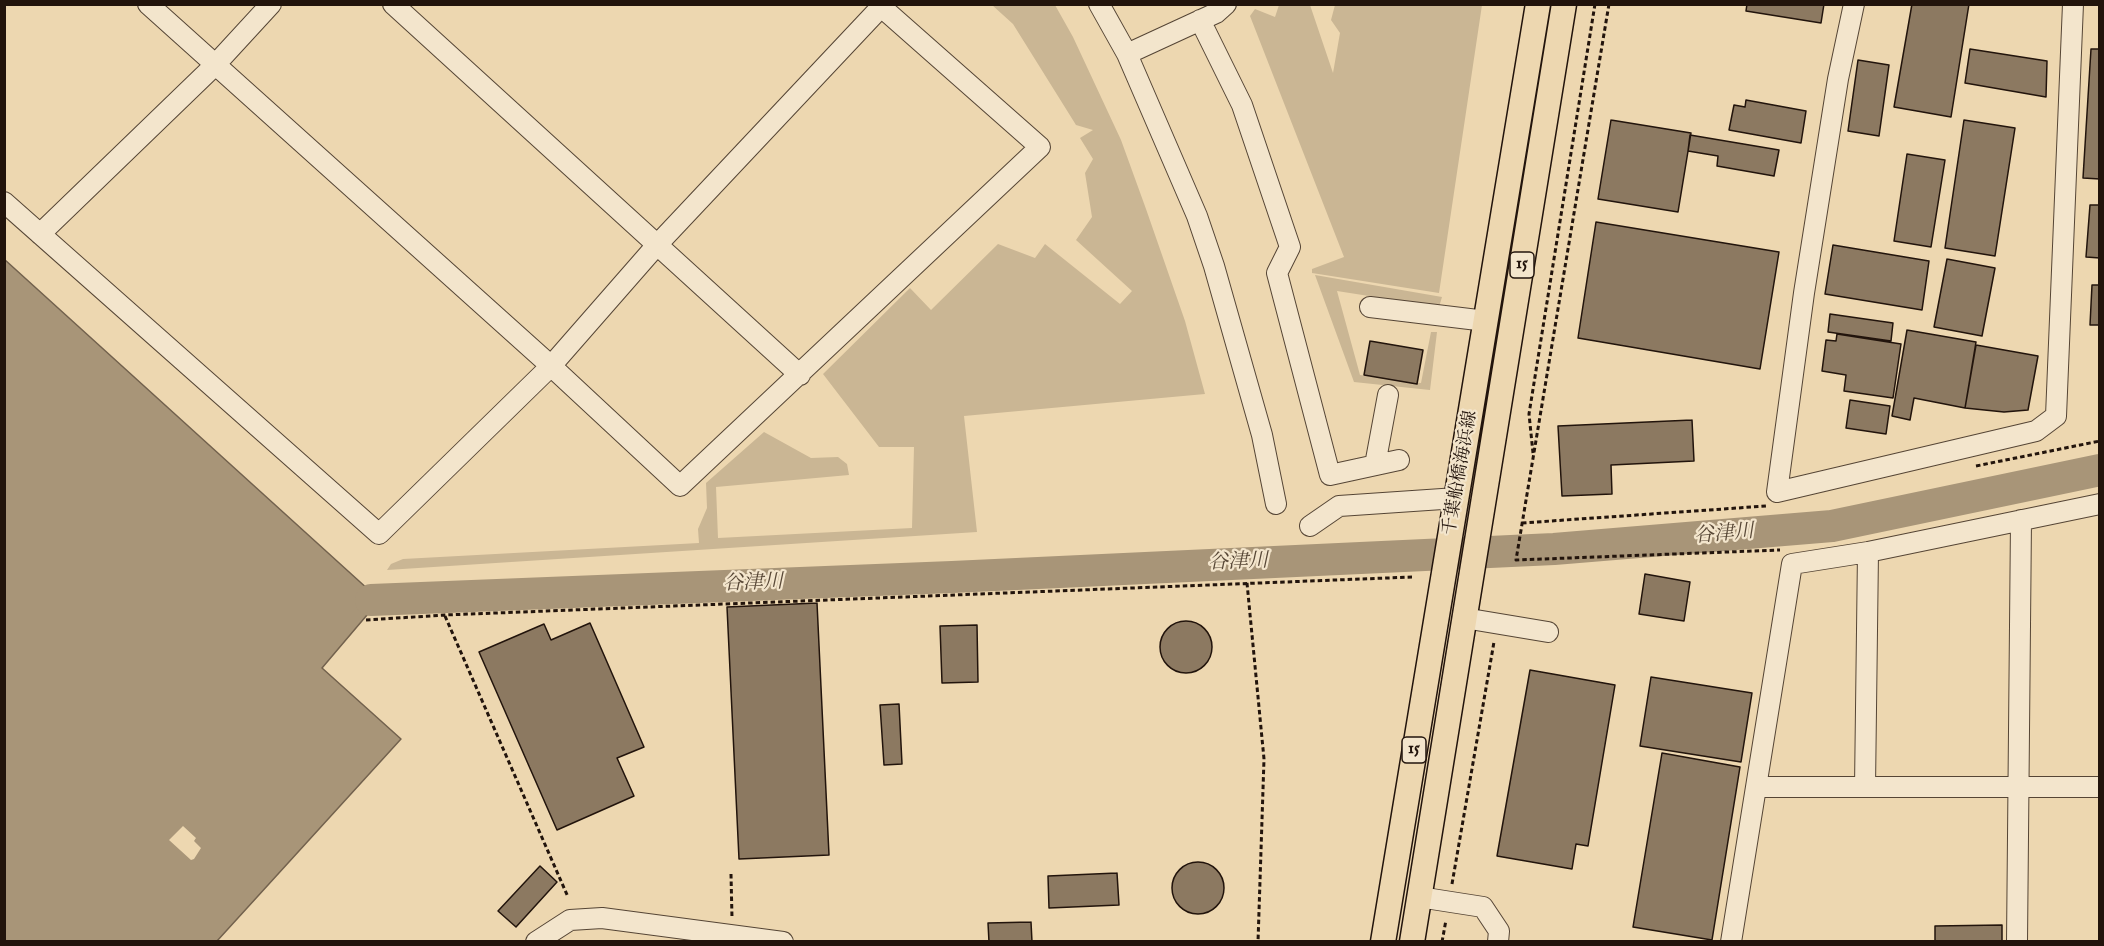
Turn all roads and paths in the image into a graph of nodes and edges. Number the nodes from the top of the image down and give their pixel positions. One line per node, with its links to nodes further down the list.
1 (148, 4): 15 (street)
2 (271, 4): 15 (street)
3 (393, 4): 18 (street)
4 (1099, 4): 14 (street)
5 (1226, 4): 13 (street)
6 (1538, 4): 20 (main road, 千葉船橋海浜線 / 15)
7 (1564, 4): 39 (main road, 千葉船橋海浜線 / 15)
8 (1595, 4): 24 (path)
9 (1609, 4): 24 (path)
10 (1854, 4): 11 (street)
11 (2073, 4)
12 (879, 6): 18 (street); 22 (street)
13 (1200, 20): 14 (street); 27 (street)
14 (1127, 54): 29 (street)
15 (214, 66): 17 (street); 21 (street)
16 (4, 202): 17 (street)
17 (40, 234): 21 (street)
18 (656, 246): 21 (street); 22 (street)
19 (1370, 307): 20 (street)
20 (1486, 321): 28 (main road, 千葉船橋海浜線 / 15)
21 (551, 366): 22 (street)
22 (800, 375)
23 (1388, 394): 26 (street)
24 (1534, 458): 34 (path)
25 (1399, 460): 26 (street)
26 (1375, 465): 27 (street)
27 (1330, 475): 31 (street)
28 (1457, 498): 31 (street); 56 (main road, 千葉船橋海浜線 / 15)
29 (1276, 504)
30 (2100, 504): 32 (street)
31 (1339, 506): 33 (street)
32 (2021, 520): 35 (street); 45 (street)
33 (1310, 526)
34 (1786, 549)
35 (1868, 552): 43 (street); 44 (street)
36 (1412, 577): 37 (path)
37 (1246, 583): 38 (path); 55 (path)
38 (444, 615): 40 (path); 49 (path)
39 (1464, 618): 41 (street); 50 (main road, 千葉船橋海浜線 / 15)
40 (366, 620)
41 (1548, 632)
42 (1494, 640): 48 (path)
43 (1756, 786): 44 (street); 60 (street)
44 (1865, 787): 45 (street)
45 (2019, 787): 46 (street); 61 (street)
46 (2100, 787)
47 (731, 874): 51 (path)
48 (1453, 880)
49 (568, 897)
50 (1419, 897): 57 (main road, 千葉船橋海浜線 / 15); 59 (street)
51 (732, 919)
52 (1446, 922): 58 (path)
53 (536, 942): 54 (street)
54 (783, 942)
55 (1258, 942)
56 (1383, 942)
57 (1412, 942)
58 (1442, 942)
59 (1498, 942)
60 (1731, 942)
61 (2017, 942)

